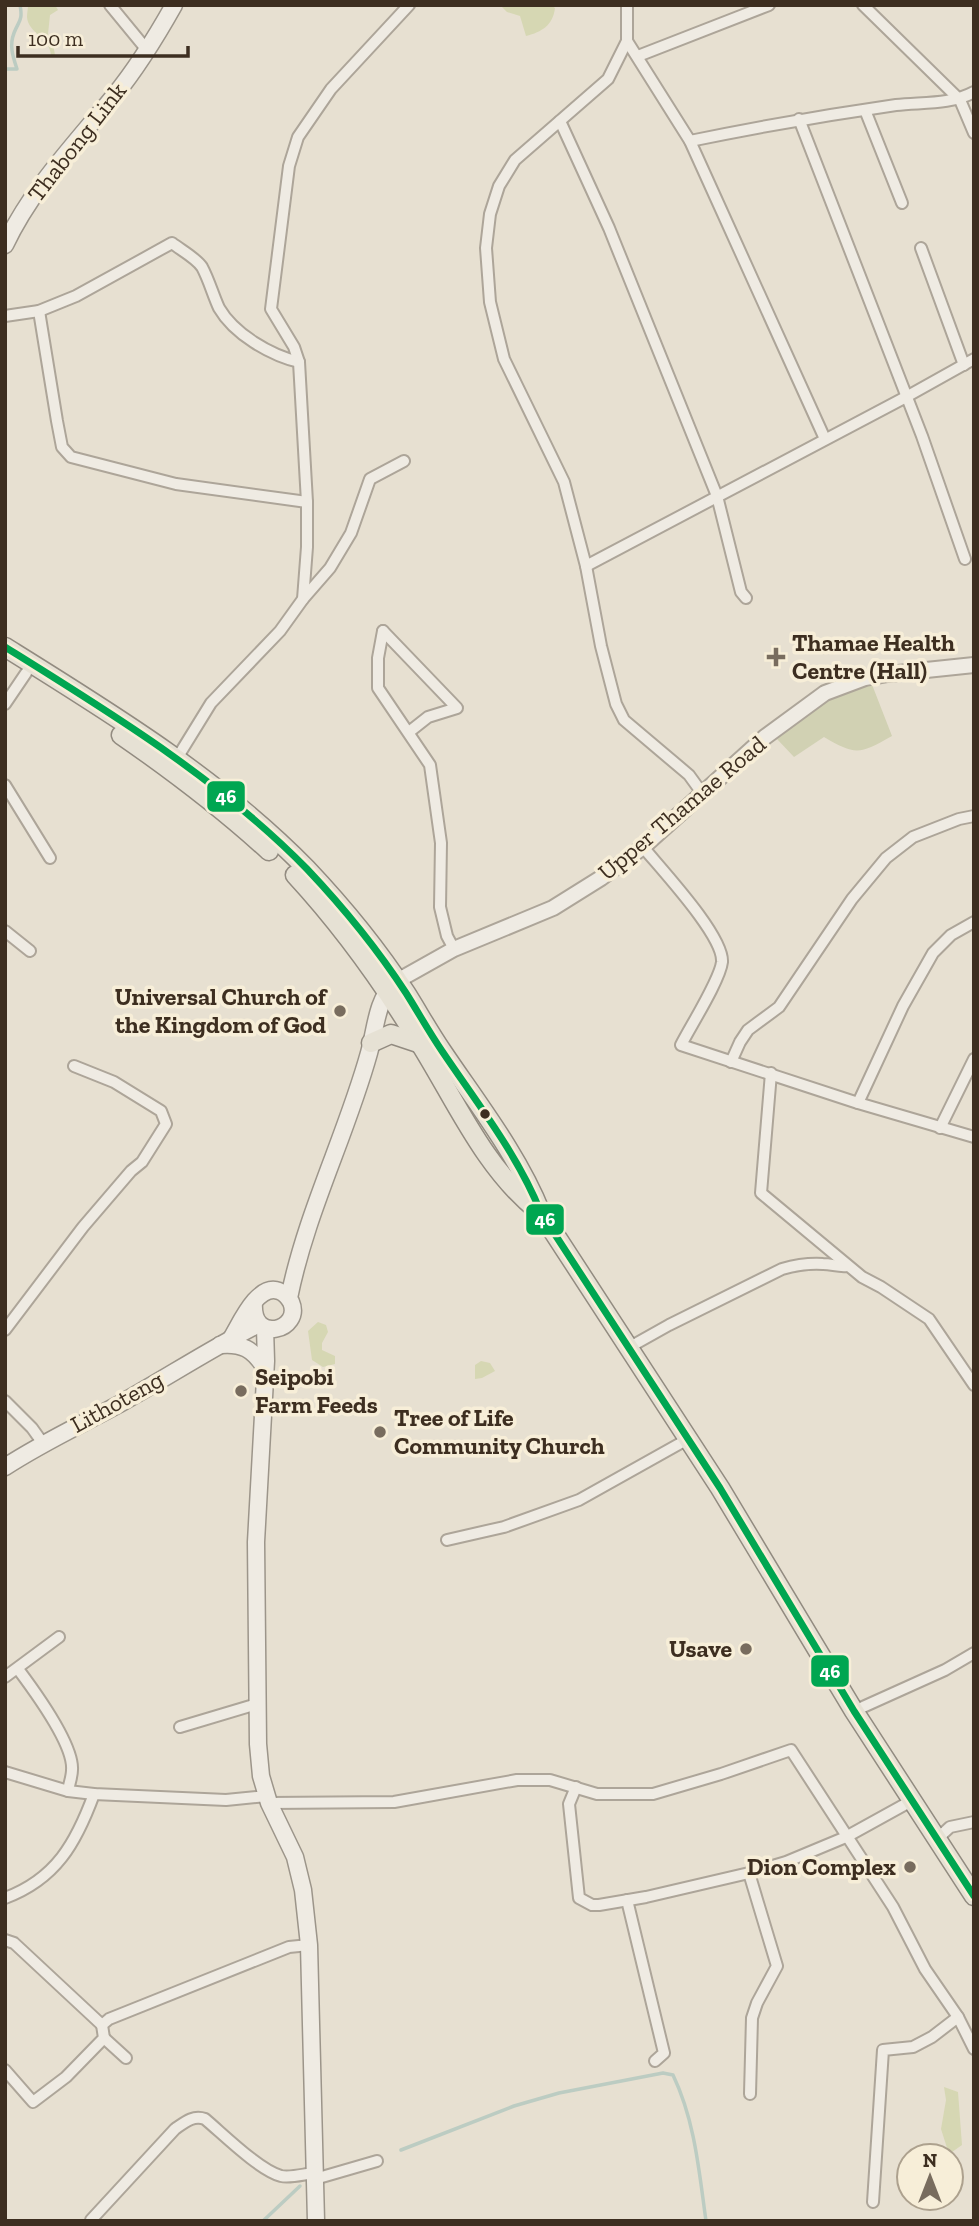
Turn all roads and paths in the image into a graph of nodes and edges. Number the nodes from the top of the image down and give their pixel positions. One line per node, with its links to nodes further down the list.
1 (110, 5): 8 (street)
2 (174, 5): 8 (main road, Thabong Link)
3 (409, 5): 22 (street)
4 (627, 5): 7 (street)
5 (769, 5): 9 (street)
6 (863, 5): 11 (street)
7 (627, 41): 9 (street); 14 (street)
8 (147, 50): 18 (main road, Thabong Link)
9 (638, 56): 16 (street)
10 (974, 92): 11 (street)
11 (960, 100): 12 (street); 15 (street)
12 (864, 110): 13 (street); 17 (street)
13 (799, 119): 16 (street); 24 (street)
14 (560, 121): 27 (street); 30 (street)
15 (974, 133)
16 (690, 141): 25 (street)
17 (902, 203)
18 (5, 245)
19 (921, 248): 23 (street)
20 (39, 311): 21 (street); 22 (street); 28 (street)
21 (5, 316)
22 (299, 362): 28 (street)
23 (969, 362): 24 (street)
24 (906, 397): 25 (street); 29 (street)
25 (825, 439): 27 (street)
26 (404, 461): 32 (street)
27 (717, 496): 30 (street); 31 (street)
28 (307, 502): 32 (street)
29 (965, 559)
30 (586, 565): 42 (street)
31 (746, 598)
32 (303, 599): 40 (street)
33 (5, 647): 40 (main road)
34 (5, 659): 36 (main road)
35 (974, 665): 42 (street, Upper Thamae Road)
36 (26, 673): 37 (street); 40 (main road)
37 (9, 690): 38 (street)
38 (5, 704)
39 (409, 732): 39 (street); 48 (street)
40 (174, 763): 50 (main road)
41 (5, 785): 45 (street)
42 (702, 793): 44 (street, Upper Thamae Road)
43 (974, 816): 54 (street)
44 (643, 847): 48 (street, Upper Thamae Road); 54 (street)
45 (50, 858)
46 (974, 922): 57 (street)
47 (5, 931): 49 (street)
48 (454, 949): 50 (street, Upper Thamae Road)
49 (30, 951)
50 (392, 986): 51 (main road); 52 (main road); 60 (main road)
51 (371, 1043): 52 (main road); 61 (main road)
52 (421, 1044): 60 (main road)
53 (974, 1059): 58 (street)
54 (732, 1062): 56 (street)
55 (74, 1066): 68 (street)
56 (771, 1073): 57 (street); 62 (street)
57 (858, 1103): 58 (street)
58 (940, 1128): 59 (street)
59 (974, 1137)
60 (541, 1213): 70 (main road)
61 (297, 1258): 63 (main road); 64 (main road)
62 (847, 1266): 70 (street); 72 (street)
63 (267, 1290): 64 (main road); 65 (main road)
64 (289, 1298): 67 (main road)
65 (254, 1303): 66 (main road); 69 (main road)
66 (262, 1326): 67 (main road); 69 (main road, Lithoteng); 71 (main road)
67 (285, 1326): 71 (main road)
68 (5, 1330)
69 (224, 1342): 71 (main road); 75 (main road, Lithoteng)
70 (628, 1349): 74 (main road)
71 (265, 1365): 82 (main road)
72 (974, 1385)
73 (5, 1401): 75 (street)
74 (688, 1439): 77 (street); 83 (main road)
75 (42, 1442): 76 (main road, Lithoteng)
76 (5, 1466)
77 (447, 1540)
78 (58, 1637): 80 (street)
79 (974, 1653): 83 (street)
80 (18, 1669): 81 (street); 87 (street)
81 (5, 1677)
82 (257, 1704): 84 (street); 89 (main road)
83 (854, 1711): 90 (main road)
84 (180, 1727)
85 (5, 1772): 87 (street)
86 (576, 1787): 89 (street); 92 (street); 97 (street)
87 (68, 1791): 88 (street)
88 (94, 1794): 89 (street); 96 (street)
89 (268, 1800): 99 (main road)
90 (913, 1800): 92 (street); 93 (main road)
91 (974, 1822): 93 (street)
92 (846, 1837): 94 (street); 100 (street)
93 (937, 1839): 95 (main road)
94 (749, 1873): 97 (street); 107 (street)
95 (974, 1896)
96 (7, 1900)
97 (627, 1900): 105 (street)
98 (5, 1940): 101 (street)
99 (309, 1945): 101 (street); 109 (main road)
100 (958, 2017): 103 (street); 110 (street)
101 (102, 2025): 102 (street)
102 (104, 2038): 104 (street); 106 (street)
103 (974, 2049)
104 (126, 2058)
105 (655, 2061)
106 (5, 2070)
107 (750, 2094)
108 (377, 2161): 109 (street)
109 (315, 2176): 111 (street); 112 (main road)
110 (873, 2202)
111 (90, 2220)
112 (316, 2221)

